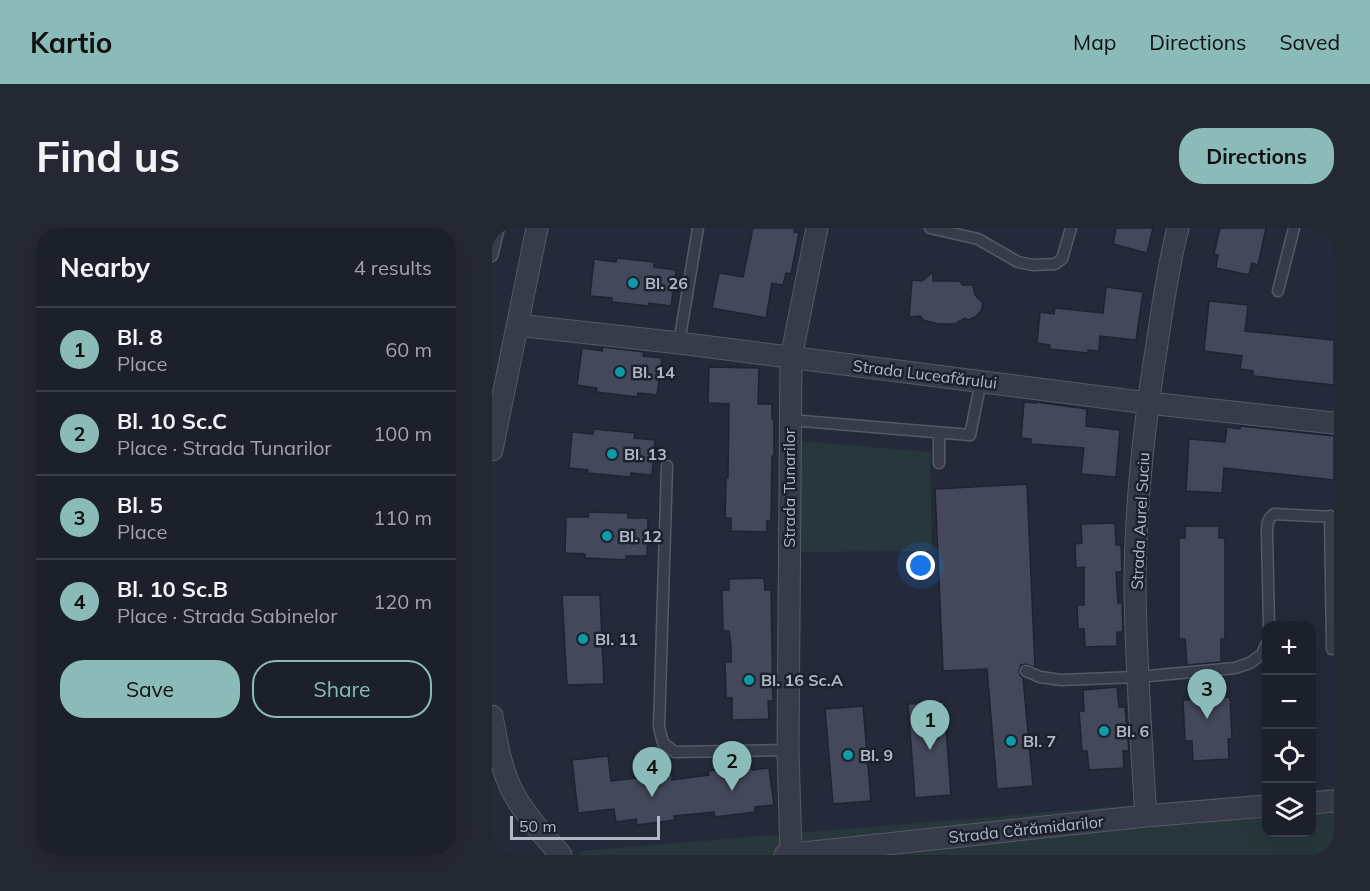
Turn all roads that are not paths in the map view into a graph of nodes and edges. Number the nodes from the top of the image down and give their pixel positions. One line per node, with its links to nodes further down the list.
1 (499, 228): 9 (lane)
2 (537, 228): 11 (street)
3 (698, 228): 12 (lane)
4 (817, 228): 13 (street, Strada Tunarilor)
5 (930, 228): 6 (lane)
6 (1071, 228)
7 (1178, 228): 15 (street, Strada Aurel Suciu)
8 (1294, 228): 10 (lane)
9 (492, 256)
10 (1278, 291)
11 (517, 325): 12 (street, Strada Luceafărului); 19 (street)
12 (679, 343): 13 (street, Strada Luceafărului)
13 (791, 358): 14 (street, Strada Luceafărului); 16 (street, Strada Tunarilor)
14 (981, 381): 15 (street, Strada Luceafărului); 18 (lane)
15 (1148, 403): 17 (street, Strada Luceafărului); 27 (street, Strada Aurel Suciu)
16 (790, 420): 18 (lane); 29 (street, Strada Tunarilor)
17 (1334, 423)
18 (939, 433): 20 (lane)
19 (492, 450)
20 (939, 464)
21 (667, 466): 29 (lane)
22 (1332, 516): 23 (lane); 24 (lane)
23 (1269, 621)
24 (1332, 650)
25 (1262, 654): 27 (lane)
26 (1026, 671): 27 (lane)
27 (1137, 677): 33 (street, Strada Aurel Suciu)
28 (492, 716): 35 (street)
29 (788, 750): 34 (street, Strada Tunarilor)
30 (1334, 801): 31 (street)
31 (1316, 803)
32 (1262, 806): 33 (street, Strada Cărămidarilor)
33 (1146, 816): 34 (street, Strada Cărămidarilor)
34 (791, 854): 36 (street, Strada Cărămidarilor)
35 (561, 855)
36 (785, 855)

